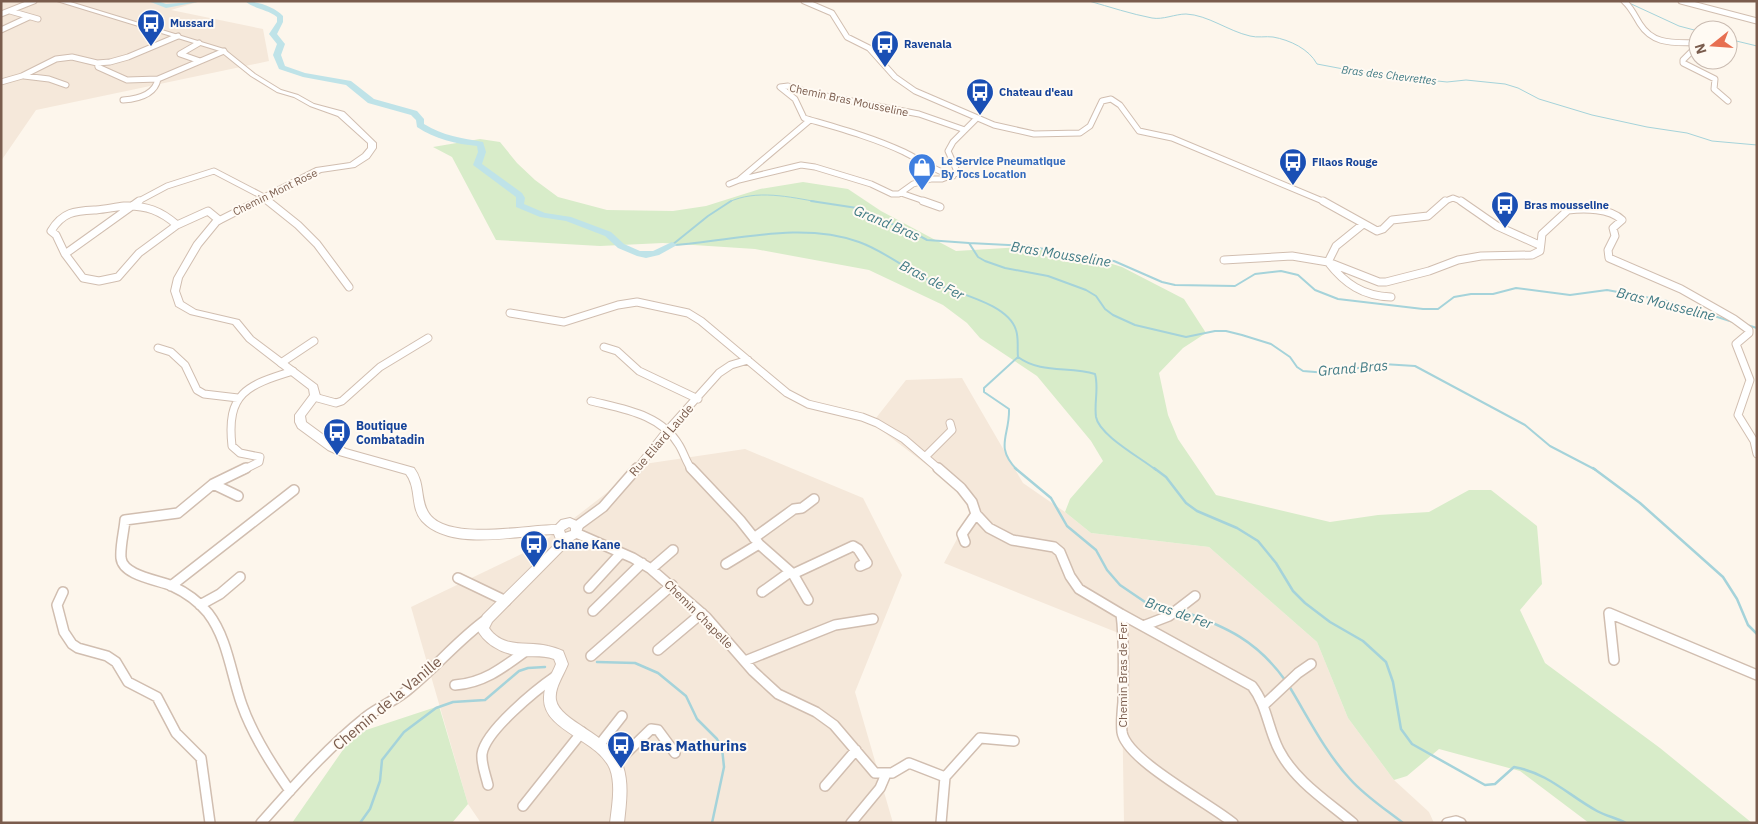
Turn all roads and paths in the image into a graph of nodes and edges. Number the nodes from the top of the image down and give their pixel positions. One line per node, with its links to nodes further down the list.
1 (34, 1): 7 (street)
2 (60, 1): 13 (street, Chemin Mont Rose)
3 (804, 1): 28 (street, Chemin Bras Mousseline)
4 (1624, 1): 15 (street)
5 (1681, 1): 11 (street)
6 (1, 8): 7 (street)
7 (10, 11): 8 (street); 9 (street)
8 (1, 14)
9 (29, 17): 10 (street); 12 (street)
10 (38, 19)
11 (1757, 20)
12 (1, 30)
13 (178, 36): 14 (street, Chemin Mont Rose); 19 (street)
14 (200, 43): 16 (street, Chemin Mont Rose); 18 (street)
15 (1688, 43)
16 (224, 51): 18 (street); 35 (street, Chemin Mont Rose)
17 (1688, 55): 20 (street)
18 (200, 61): 23 (street)
19 (97, 63): 22 (street); 23 (street)
20 (1688, 66)
21 (1697, 70): 27 (street)
22 (22, 76): 24 (street); 25 (street)
23 (158, 78): 26 (street)
24 (1, 82)
25 (66, 85)
26 (123, 100)
27 (1728, 101)
28 (977, 118): 30 (street); 39 (street, Chemin Bras Mousseline)
29 (810, 120): 30 (street, Chemin Bras Mousseline); 31 (street); 32 (street)
30 (965, 130): 31 (street)
31 (953, 176): 34 (street)
32 (739, 180): 33 (street); 34 (street)
33 (729, 184)
34 (901, 193): 37 (street)
35 (264, 197): 36 (street); 38 (street, Chemin Mont Rose); 45 (street)
36 (132, 205): 40 (street); 42 (street); 42 (street)
37 (940, 207)
38 (219, 220): 40 (street); 53 (street, Chemin Mont Rose)
39 (1362, 224): 41 (street, Chemin Bras Mousseline); 44 (street)
40 (177, 225): 42 (street)
41 (1540, 243): 44 (street); 61 (street)
42 (64, 254)
43 (1224, 260): 44 (street)
44 (1328, 262): 46 (street)
45 (349, 287)
46 (1391, 297)
47 (510, 313): 52 (street, Chemin Bras de Fer)
48 (428, 338): 55 (street)
49 (314, 341): 53 (street)
50 (158, 348): 56 (street)
51 (604, 348): 57 (street)
52 (748, 360): 57 (street, Rue Eliard Laude); 62 (street, Chemin Bras de Fer)
53 (281, 362): 54 (street, Chemin Mont Rose)
54 (293, 371): 55 (street, Chemin Mont Rose); 56 (street)
55 (314, 397): 68 (street)
56 (238, 398): 63 (street)
57 (698, 399): 60 (street, Rue Eliard Laude)
58 (591, 401): 60 (street)
59 (950, 423): 62 (street)
60 (667, 431): 68 (street, Rue Eliard Laude); 69 (street)
61 (1757, 454)
62 (925, 457): 67 (street, Chemin Bras de Fer)
63 (213, 484): 65 (street); 81 (street)
64 (294, 490): 81 (street)
65 (238, 496)
66 (814, 499): 69 (street)
67 (976, 514): 70 (street); 91 (street, Chemin Bras de Fer)
68 (569, 532): 72 (street, Chemin Chapelle); 86 (street)
69 (757, 541): 75 (street); 77 (street)
70 (965, 542)
71 (673, 550): 76 (street)
72 (622, 552): 73 (street, Chemin Chapelle); 82 (street)
73 (642, 563): 76 (street, Chemin Chapelle); 89 (street)
74 (867, 563): 77 (street)
75 (726, 564)
76 (652, 568): 80 (street, Chemin Chapelle)
77 (792, 573): 84 (street); 87 (street)
78 (240, 577): 88 (street)
79 (458, 578): 86 (street)
80 (672, 585): 90 (street, Chemin Chapelle); 97 (street)
81 (171, 586): 88 (street)
82 (589, 588)
83 (63, 592): 118 (street)
84 (762, 592)
85 (1195, 596): 94 (street)
86 (506, 600): 92 (street)
87 (808, 600)
88 (200, 605): 116 (street)
89 (593, 611)
90 (702, 613): 96 (street); 99 (street, Chemin Chapelle)
91 (1121, 614): 94 (street); 123 (street, Chemin Bras de Fer)
92 (488, 619): 95 (street); 116 (street, Chemin de la Vanille)
93 (873, 619): 99 (street)
94 (1143, 626): 104 (street)
95 (528, 650): 101 (street); 103 (street)
96 (658, 650)
97 (591, 656)
98 (1614, 660): 102 (street)
99 (745, 661): 109 (street, Chemin Chapelle)
100 (1311, 664): 104 (street)
101 (558, 675): 106 (street); 114 (street)
102 (1757, 675)
103 (455, 686)
104 (1265, 704): 124 (street)
105 (622, 716): 108 (street)
106 (582, 732): 108 (street); 117 (street)
107 (1014, 741): 113 (street)
108 (600, 744): 111 (street)
109 (856, 750): 112 (street, Chemin Chapelle); 115 (street)
110 (676, 753): 111 (street)
111 (615, 764): 120 (street)
112 (886, 774): 113 (street); 121 (street)
113 (945, 778): 122 (street)
114 (488, 785)
115 (825, 786)
116 (290, 791): 119 (street, Chemin de la Vanille)
117 (523, 806)
118 (210, 823)
119 (261, 823)
120 (617, 823)
121 (851, 823)
122 (941, 823)
123 (1233, 823)
124 (1353, 823)
125 (1447, 823): 126 (street)
126 (1461, 823)

